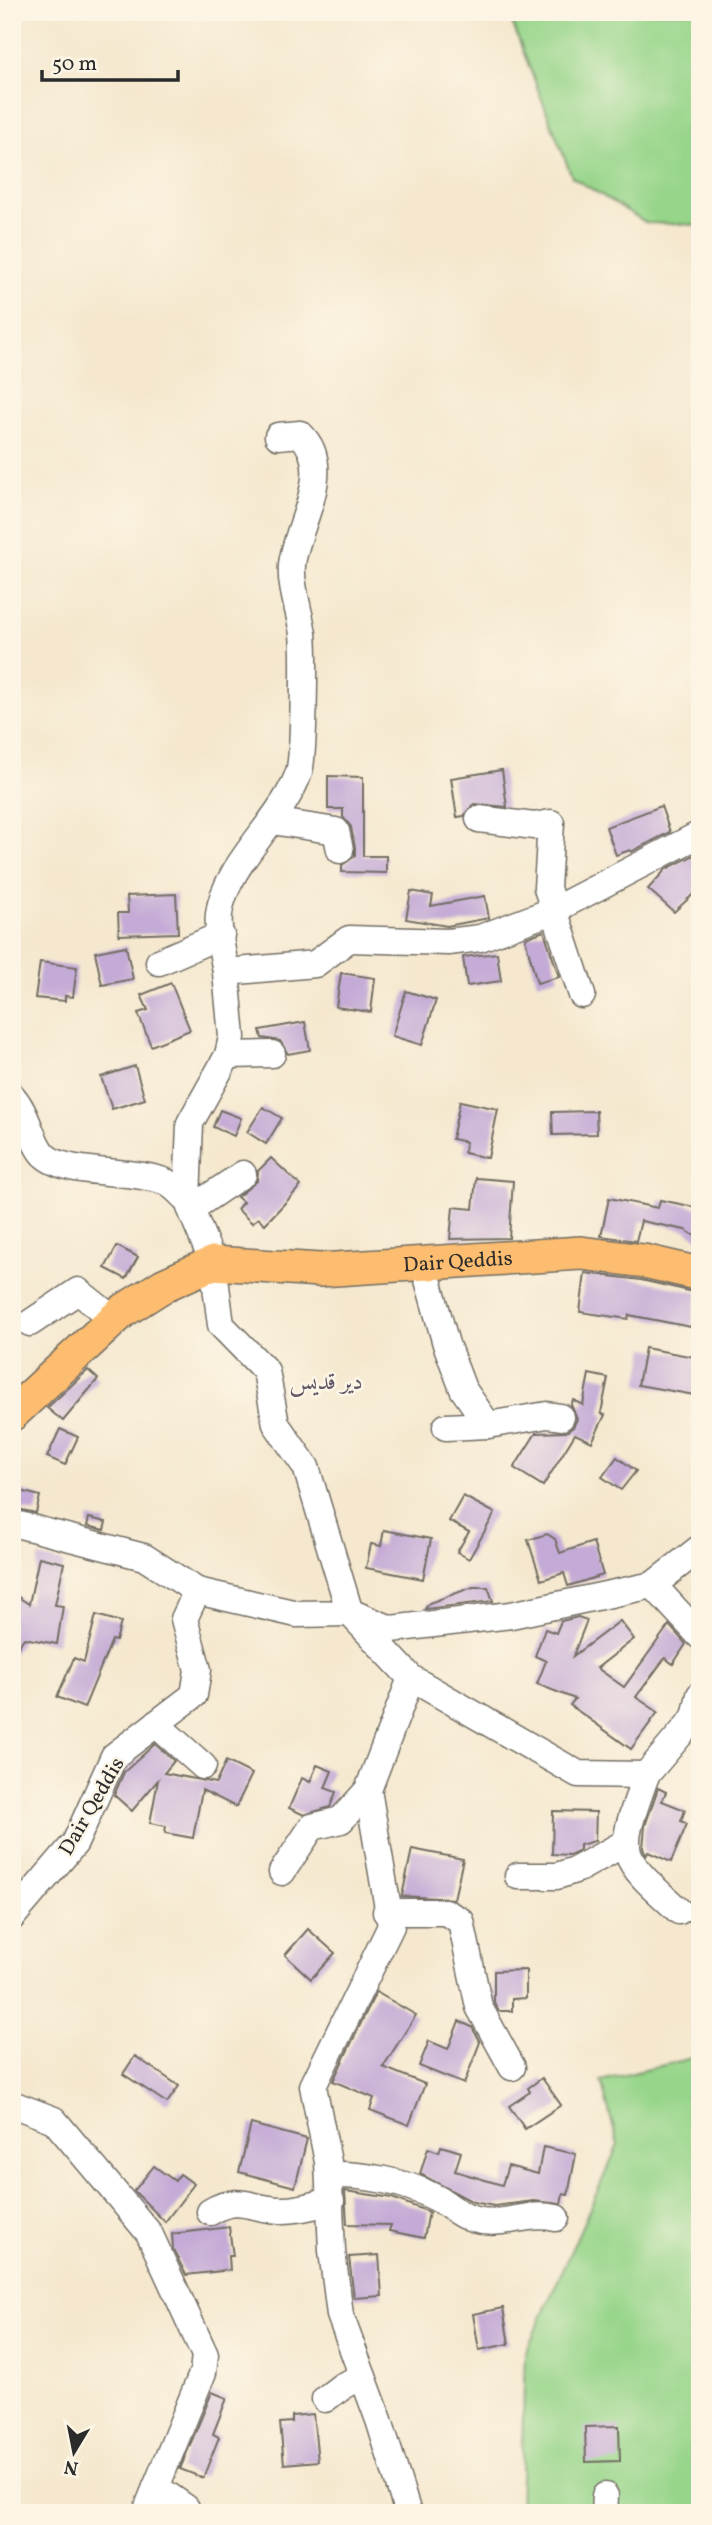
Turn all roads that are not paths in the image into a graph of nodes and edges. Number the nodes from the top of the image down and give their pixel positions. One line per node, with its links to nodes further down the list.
1 (278, 436): 3 (street)
2 (480, 819): 6 (street)
3 (272, 821): 5 (street); 7 (street)
4 (700, 834): 6 (street)
5 (340, 849)
6 (552, 911): 9 (street); 10 (street)
7 (221, 935): 8 (street); 9 (street)
8 (159, 962)
9 (226, 972): 12 (street)
10 (582, 995)
11 (272, 1054): 12 (street)
12 (228, 1055): 15 (street)
13 (12, 1096): 15 (street)
14 (243, 1174): 15 (street)
15 (189, 1204): 17 (street)
16 (423, 1262): 17 (main road, Dair Qeddis); 18 (main road, Dair Qeddis); 23 (street)
17 (213, 1263): 19 (main road, Dair Qeddis); 29 (street)
18 (700, 1274)
19 (113, 1320): 20 (street); 21 (main road, Dair Qeddis)
20 (30, 1323)
21 (12, 1414)
22 (561, 1417): 23 (street)
23 (488, 1425): 24 (street)
24 (446, 1427)
25 (12, 1523): 28 (street)
26 (700, 1548): 27 (street)
27 (653, 1585): 29 (street); 30 (street)
28 (197, 1591): 29 (street); 33 (street, Dair Qeddis)
29 (350, 1613): 31 (street)
30 (700, 1636)
31 (411, 1678): 35 (street); 36 (street)
32 (700, 1695): 35 (street)
33 (156, 1724): 34 (street); 42 (street, Dair Qeddis)
34 (203, 1766)
35 (646, 1775): 37 (street)
36 (368, 1790): 38 (street); 41 (street)
37 (625, 1843): 39 (street); 40 (street)
38 (282, 1872)
39 (518, 1876)
40 (679, 1910)
41 (386, 1912): 43 (street); 45 (street)
42 (12, 1917)
43 (512, 2067)
44 (12, 2104): 50 (street)
45 (330, 2188): 46 (street); 47 (street); 48 (street)
46 (210, 2212)
47 (556, 2218)
48 (363, 2376): 49 (street); 51 (street)
49 (325, 2399)
50 (186, 2508)
51 (408, 2513)

